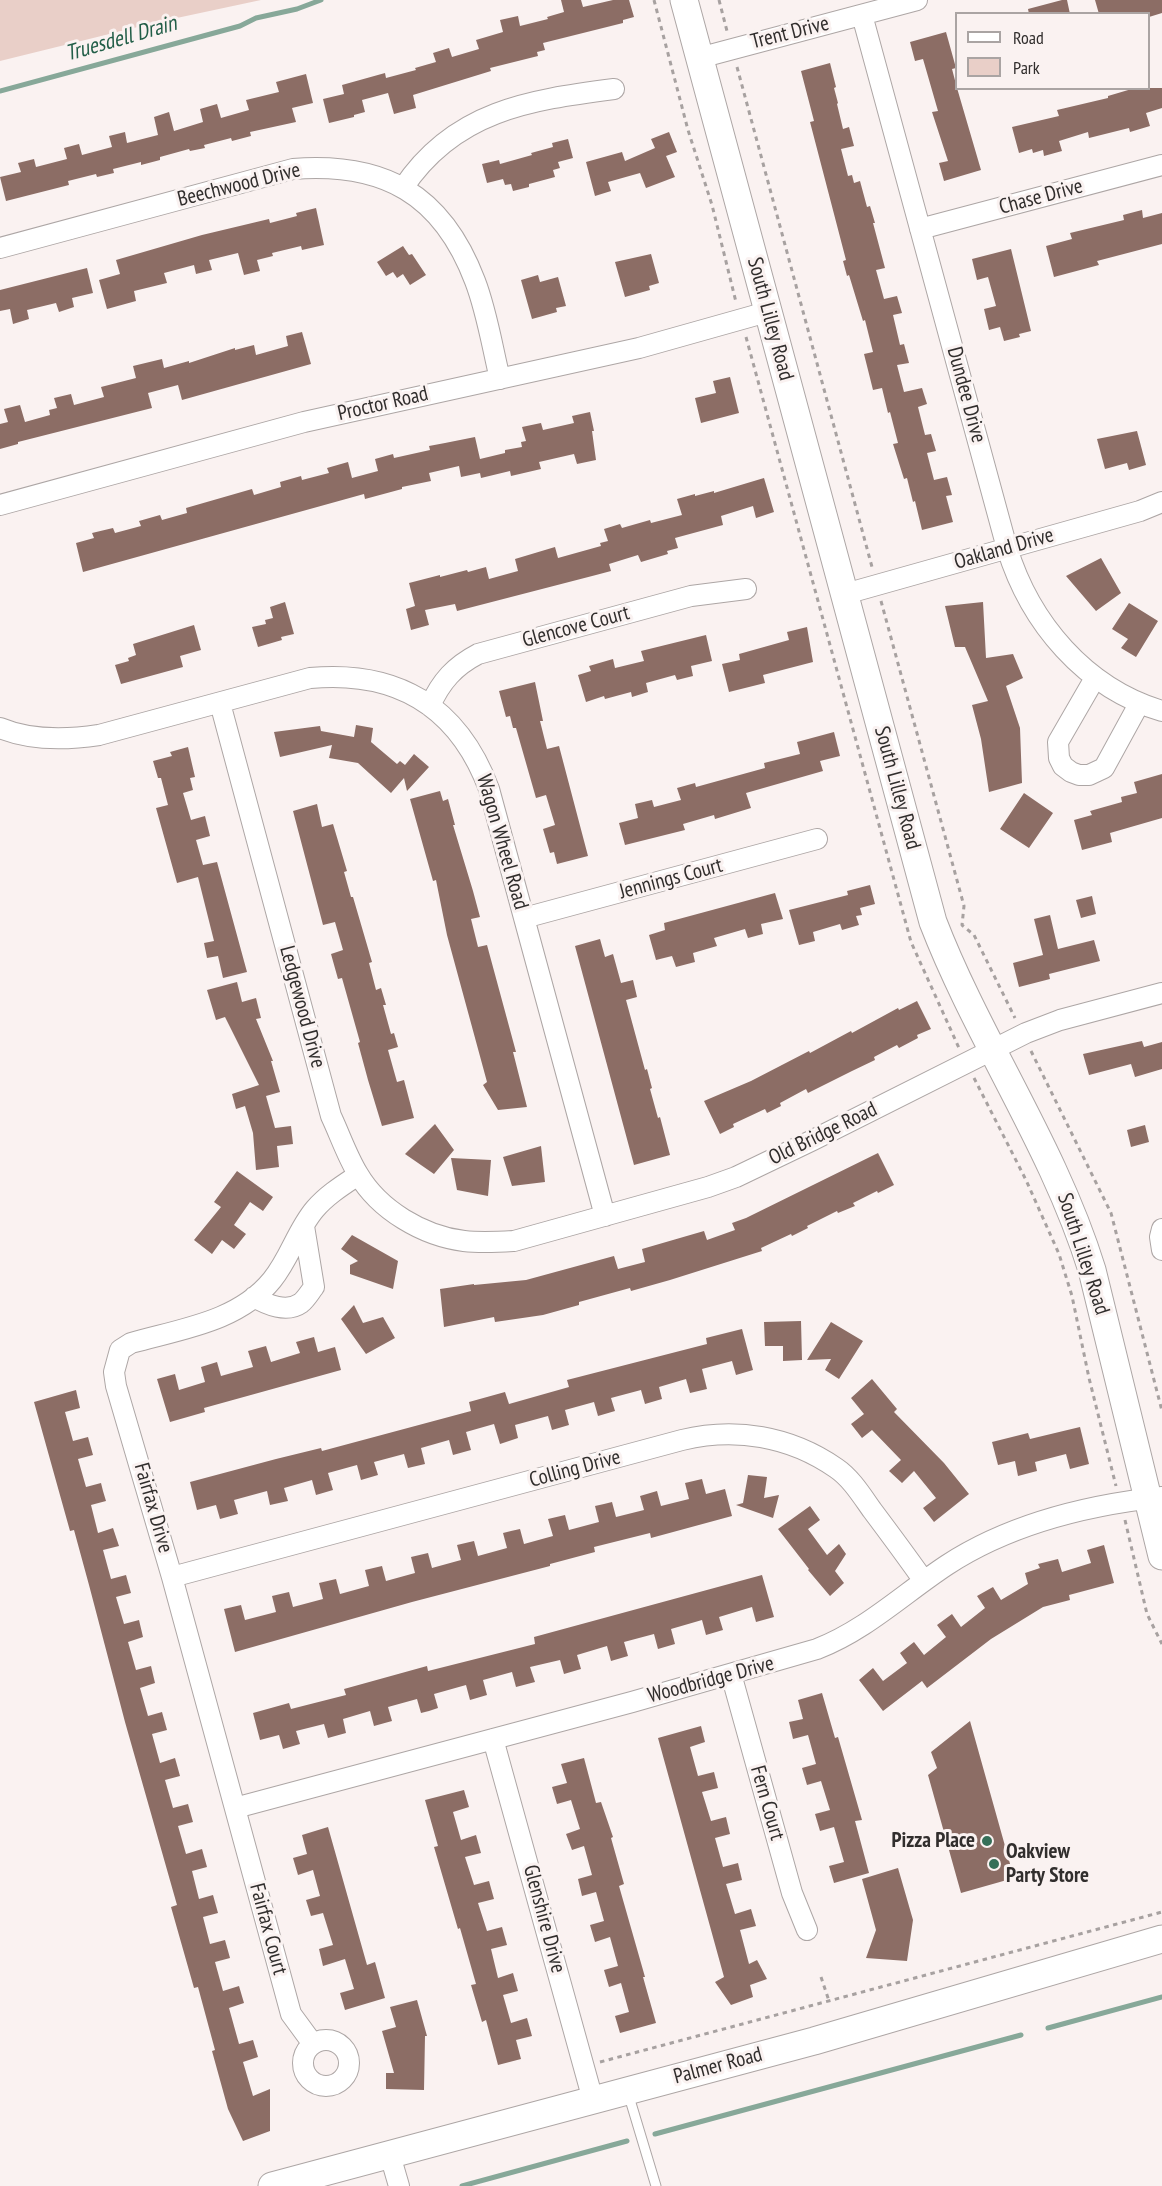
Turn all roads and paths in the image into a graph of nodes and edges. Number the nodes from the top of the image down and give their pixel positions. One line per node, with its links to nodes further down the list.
1 (654, 0): 13 (path)
2 (684, 0): 7 (street, South Lilley Road)
3 (719, 0): 6 (path)
4 (916, 0): 5 (street, Trent Drive)
5 (862, 15): 6 (street, Trent Drive); 11 (street, Dundee Drive)
6 (732, 48): 7 (street, Trent Drive); 20 (path)
7 (699, 58): 14 (street, South Lilley Road)
8 (614, 89): 10 (street)
9 (1162, 165): 11 (street, Chase Drive)
10 (404, 188): 12 (street, Beechwood Drive); 16 (street, Beechwood Drive)
11 (920, 229): 19 (street, Dundee Drive)
12 (0, 248)
13 (736, 302)
14 (767, 312): 16 (street, Proctor Road); 22 (street, South Lilley Road)
15 (745, 334): 36 (path)
16 (500, 379): 18 (street, Proctor Road)
17 (1162, 502): 19 (street, Oakland Drive)
18 (0, 505)
19 (1007, 548): 22 (street, Oakland Drive); 24 (street, Dundee Drive)
20 (873, 572)
21 (746, 589): 27 (street, Glencove Court)
22 (845, 594): 35 (street, South Lilley Road)
23 (879, 594): 33 (path)
24 (1095, 678): 26 (street, Dundee Drive); 26 (street)
25 (220, 703): 27 (street, Wagon Wheel Road); 29 (street, Wagon Wheel Road); 38 (street, Ledgewood Drive)
26 (1139, 704): 28 (street, Dundee Drive)
27 (430, 706): 31 (street, Wagon Wheel Road)
28 (1162, 711)
29 (0, 728)
30 (817, 839): 31 (street, Jennings Court)
31 (524, 918): 39 (street, Wagon Wheel Road)
32 (1162, 993): 35 (street, Old Bridge Road)
33 (1017, 1023)
34 (1027, 1043): 45 (path)
35 (992, 1050): 39 (street, Old Bridge Road); 47 (street, South Lilley Road)
36 (961, 1052)
37 (971, 1072): 46 (path)
38 (358, 1175): 40 (street, Fairfax Drive); 42 (street, Ledgewood Drive)
39 (605, 1216): 42 (street, Old Bridge Road)
40 (304, 1226): 44 (street, Fairfax Drive); 44 (street)
41 (1162, 1229): 43 (street)
42 (474, 1242)
43 (1162, 1250)
44 (254, 1297): 50 (street, Fairfax Drive)
45 (1162, 1411)
46 (1117, 1488)
47 (1155, 1498): 49 (street, South Lilley Road); 51 (street, Woodbridge Drive)
48 (1125, 1519): 52 (path)
49 (1162, 1556)
50 (172, 1577): 51 (street, Colling Drive); 55 (street, Fairfax Drive)
51 (924, 1581): 53 (street, Woodbridge Drive)
52 (1162, 1644)
53 (731, 1674): 54 (street, Woodbridge Drive); 57 (street, Fern Court)
54 (493, 1739): 55 (street, Woodbridge Drive); 64 (street, Glenshire Drive)
55 (235, 1808): 61 (street, Fairfax Court)
56 (1162, 1912): 60 (path)
57 (807, 1930)
58 (1162, 1940): 63 (street, Palmer Road)
59 (821, 1977): 60 (path)
60 (829, 2001): 62 (path)
61 (313, 2044)
62 (598, 2062)
63 (627, 2091): 64 (street, Palmer Road); 68 (lane)
64 (592, 2100): 65 (street, Palmer Road)
65 (390, 2155): 66 (street, Palmer Road); 67 (street)
66 (272, 2186)
67 (399, 2186)
68 (656, 2186)

